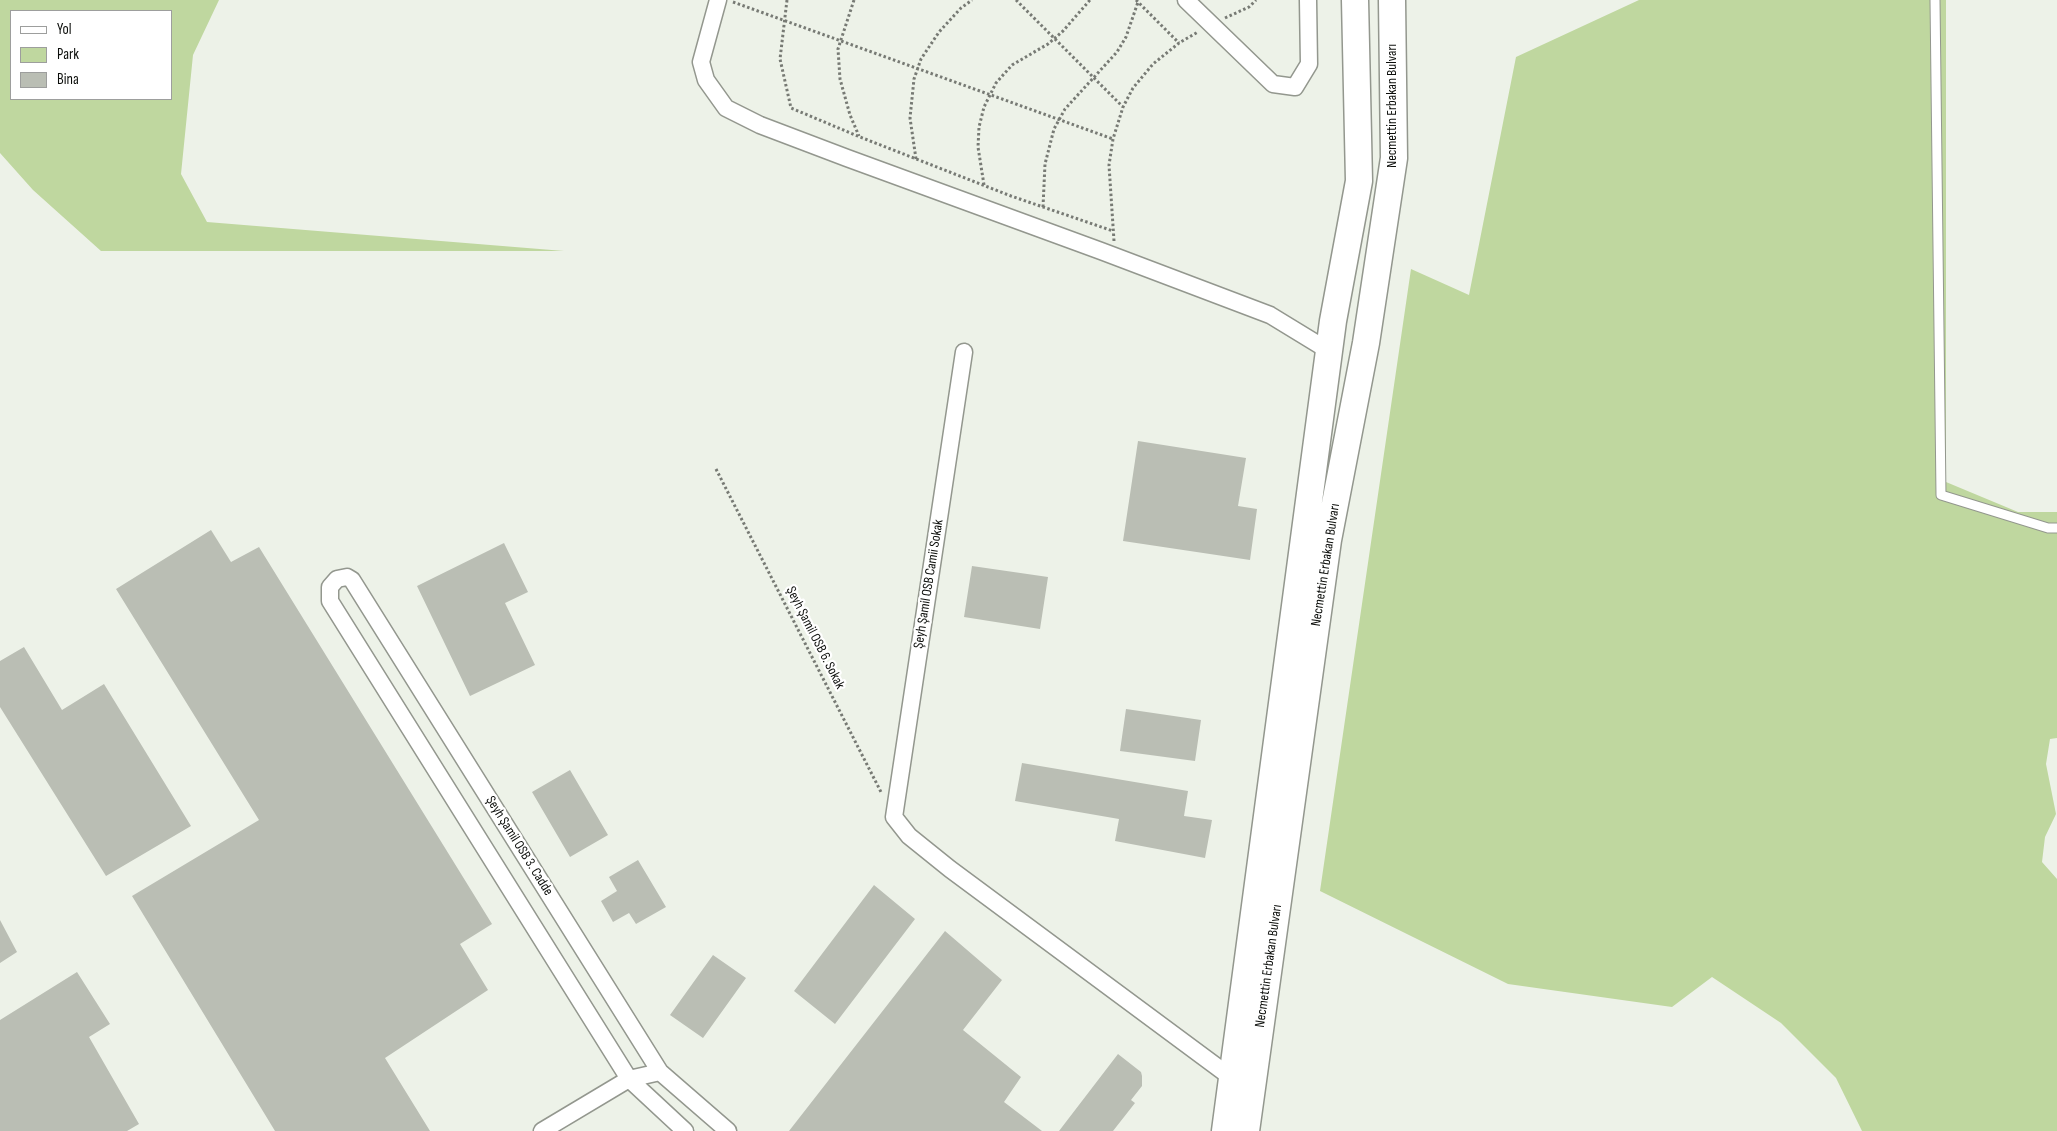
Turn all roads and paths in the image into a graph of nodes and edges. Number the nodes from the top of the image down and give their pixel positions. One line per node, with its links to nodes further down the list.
1 (718, 0): 31 (street)
2 (728, 0): 15 (path)
3 (787, 0): 15 (path)
4 (854, 0): 18 (path)
5 (972, 0): 20 (path)
6 (1016, 0): 17 (path)
7 (1090, 0): 17 (path)
8 (1186, 0): 16 (street)
9 (1256, 0): 16 (path)
10 (1308, 0): 16 (street)
11 (1355, 0): 32 (main road, Necmettin Erbakan Bulvarı)
12 (1392, 0): 44 (main road, Necmettin Erbakan Bulvarı)
13 (1935, 0): 35 (lane)
14 (1137, 1): 19 (path); 21 (path)
15 (784, 20): 18 (path); 25 (path)
16 (1212, 25): 19 (path)
17 (1055, 38): 21 (path); 22 (path)
18 (840, 40): 20 (path); 25 (path)
19 (1180, 43): 23 (path)
20 (918, 68): 22 (path); 27 (path)
21 (1094, 77): 23 (path); 24 (path)
22 (990, 94): 24 (path); 28 (path)
23 (1123, 107): 26 (path)
24 (1060, 120): 26 (path); 29 (path)
25 (860, 137): 27 (path)
26 (1113, 139): 30 (path)
27 (916, 159): 28 (path)
28 (984, 185): 29 (path)
29 (1044, 207): 30 (path)
30 (1113, 231): 31 (path)
31 (1115, 256): 32 (street)
32 (1329, 351): 38 (main road, Necmettin Erbakan Bulvarı)
33 (964, 352): 36 (street, Şeyh Şamil OSB Camii Sokak)
34 (716, 469): 36 (path, Şeyh Şamil OSB 6. Sokak)
35 (2057, 528)
36 (894, 817): 38 (street)
37 (660, 1072): 39 (street); 39 (street, Şeyh Şamil OSB 3. Cadde); 42 (street, Şeyh Şamil OSB 3. Cadde)
38 (1232, 1078): 43 (main road, Necmettin Erbakan Bulvarı)
39 (629, 1079): 40 (street); 41 (street)
40 (542, 1131)
41 (685, 1131)
42 (728, 1131)
43 (1225, 1131)
44 (1246, 1131)

